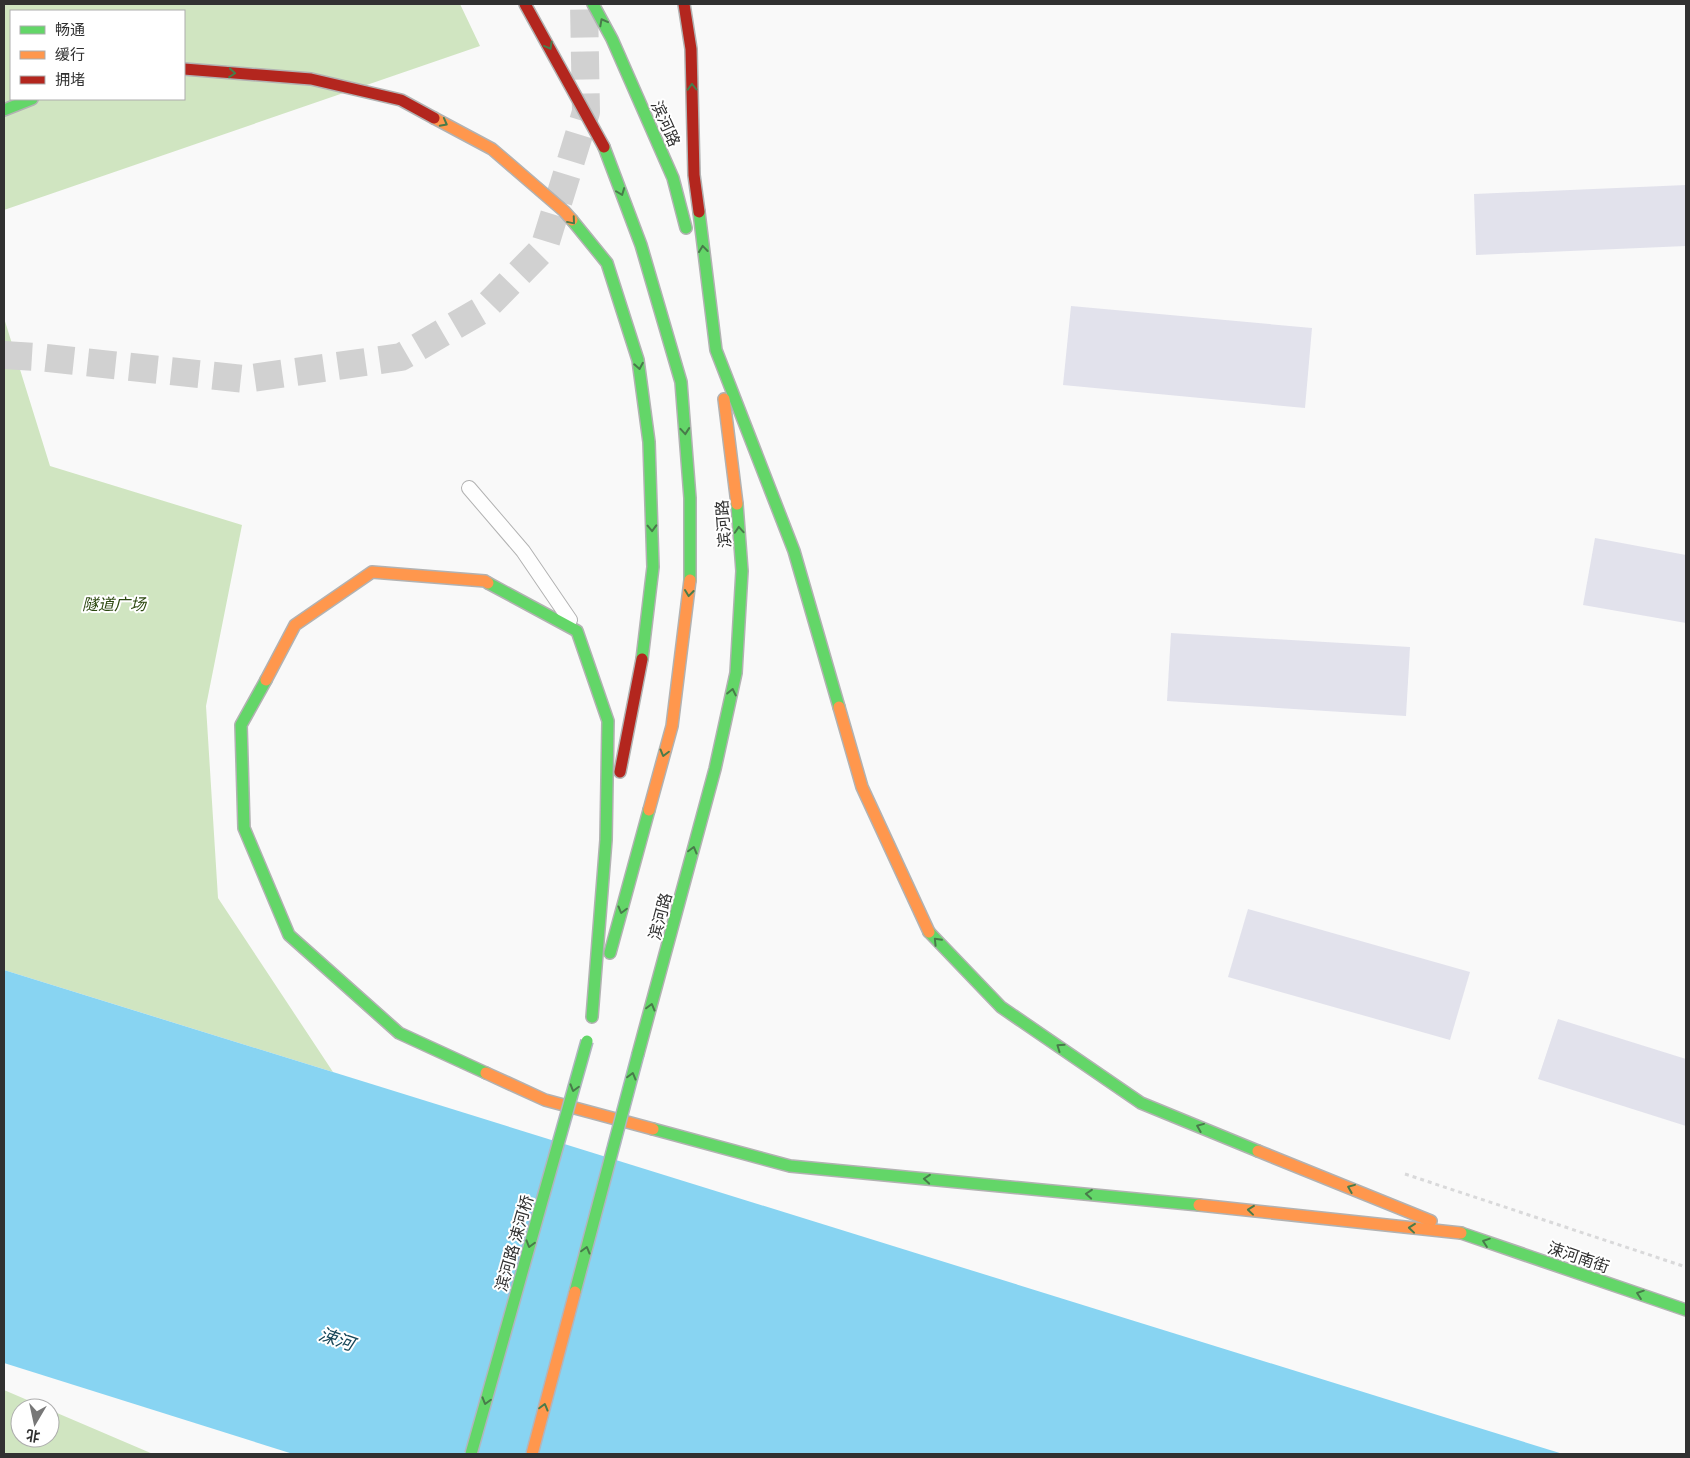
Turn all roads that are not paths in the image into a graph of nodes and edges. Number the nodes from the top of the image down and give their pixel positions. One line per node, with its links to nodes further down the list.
1 (526, 4): 13 (main road, 滨河路, one-way to 13)
2 (593, 4): 7 (main road, 滨河路, one-way to 2)
3 (684, 4): 9 (main road, one-way to 3)
4 (185, 68): 12 (main road, one-way to 12)
5 (29, 100): 6 (main road)
6 (4, 110)
7 (687, 235)
8 (692, 254): 9 (main road, 滨河路)
9 (716, 350): 14 (main road, one-way to 9); 17 (main road, 滨河路, one-way to 9, bridge)
10 (469, 488): 11 (lane)
11 (577, 631): 12 (main road); 14 (main road, one-way to 11)
12 (606, 840): 13 (main road)
13 (590, 1029): 16 (main road, 滨河路 涑河桥, one-way to 16, bridge)
14 (1461, 1233): 15 (main road, 涑河南街, one-way to 14)
15 (1686, 1310)
16 (471, 1454)
17 (532, 1454)

